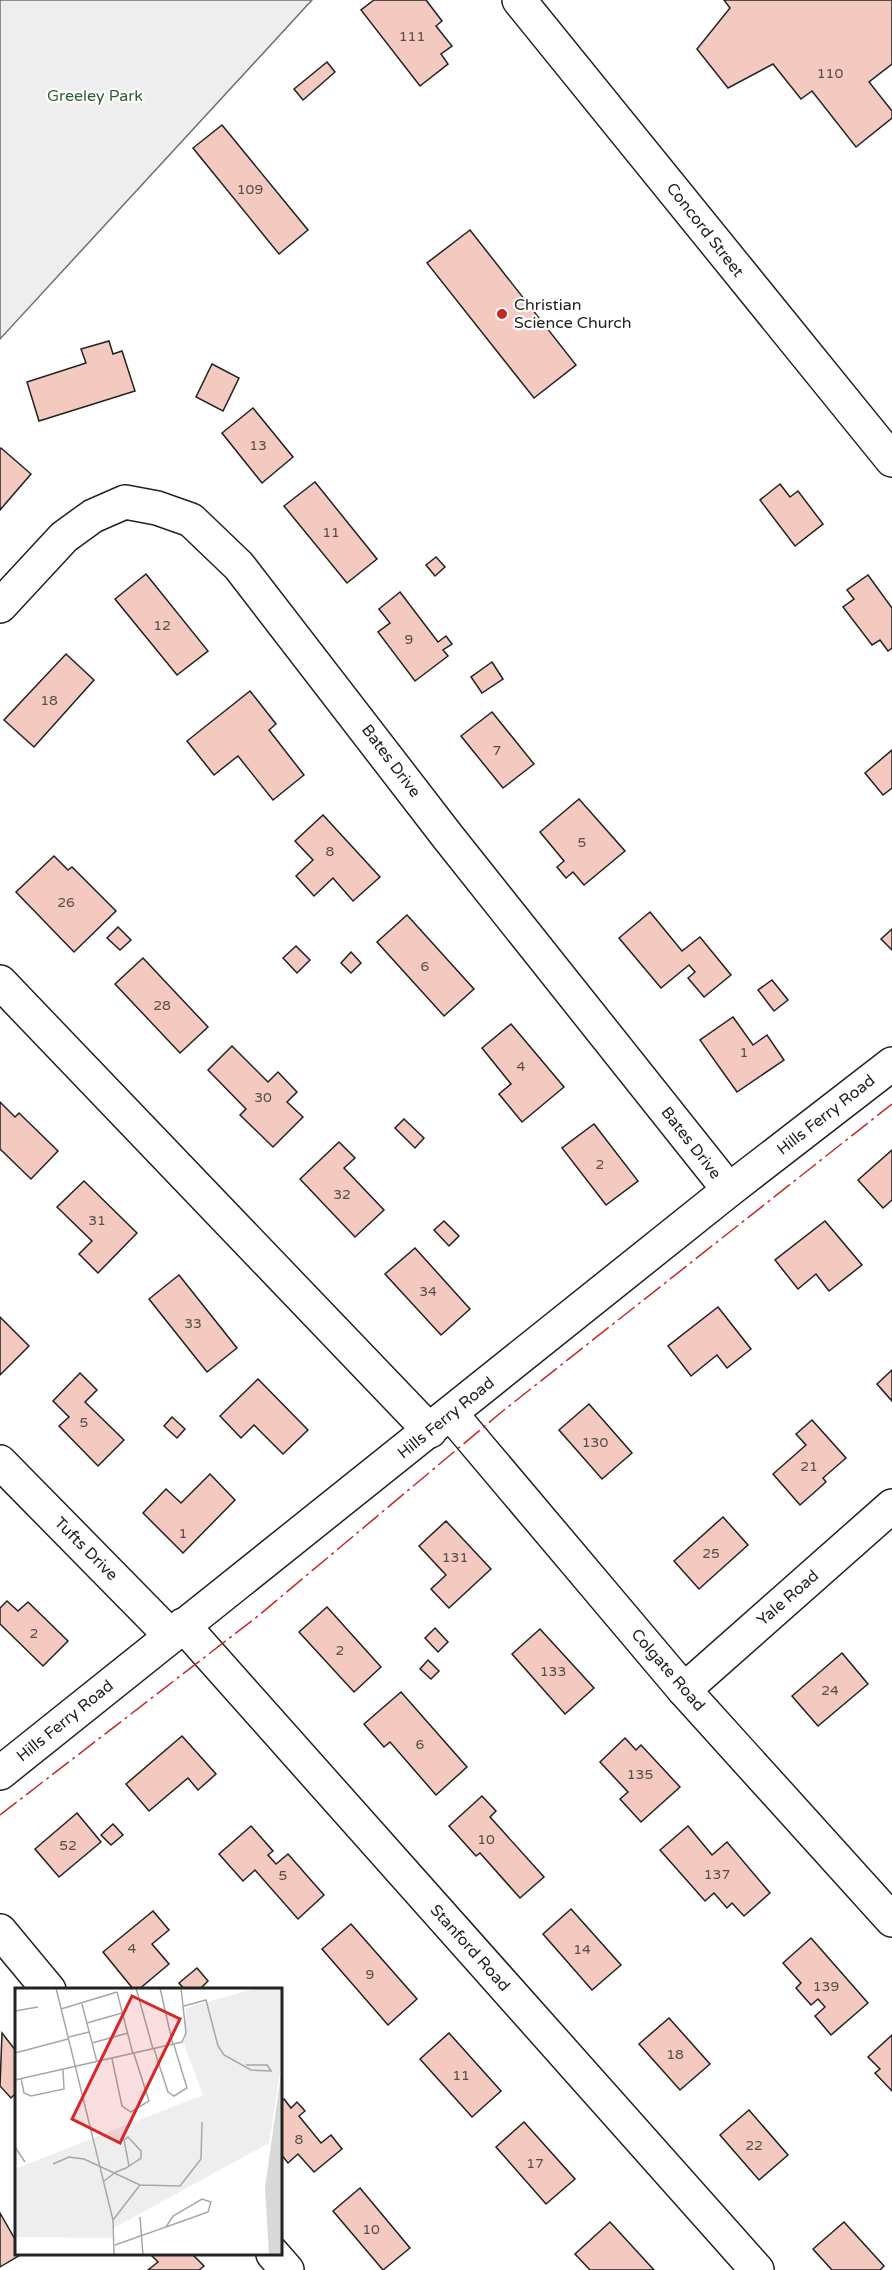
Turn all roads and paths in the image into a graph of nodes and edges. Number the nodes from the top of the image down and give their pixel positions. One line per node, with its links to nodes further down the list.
1 (519, 0): 2 (street, Concord Street)
2 (892, 460)
3 (0, 606): 6 (street, Bates Drive)
4 (0, 982): 7 (street)
5 (892, 1064): 6 (street, Hills Ferry Road)
6 (729, 1190): 7 (street, Hills Ferry Road)
7 (441, 1422): 10 (street, Hills Ferry Road); 11 (street, Colgate Road)
8 (0, 1462): 10 (street, Tufts Drive)
9 (892, 1506): 11 (street, Yale Road)
10 (177, 1631): 12 (street, Hills Ferry Road); 18 (street, Stanford Road)
11 (684, 1690): 13 (street, Colgate Road)
12 (0, 1773)
13 (892, 1920)
14 (0, 1931): 15 (street)
15 (49, 1988)
16 (275, 2255): 17 (street)
17 (287, 2270)
18 (757, 2270)

